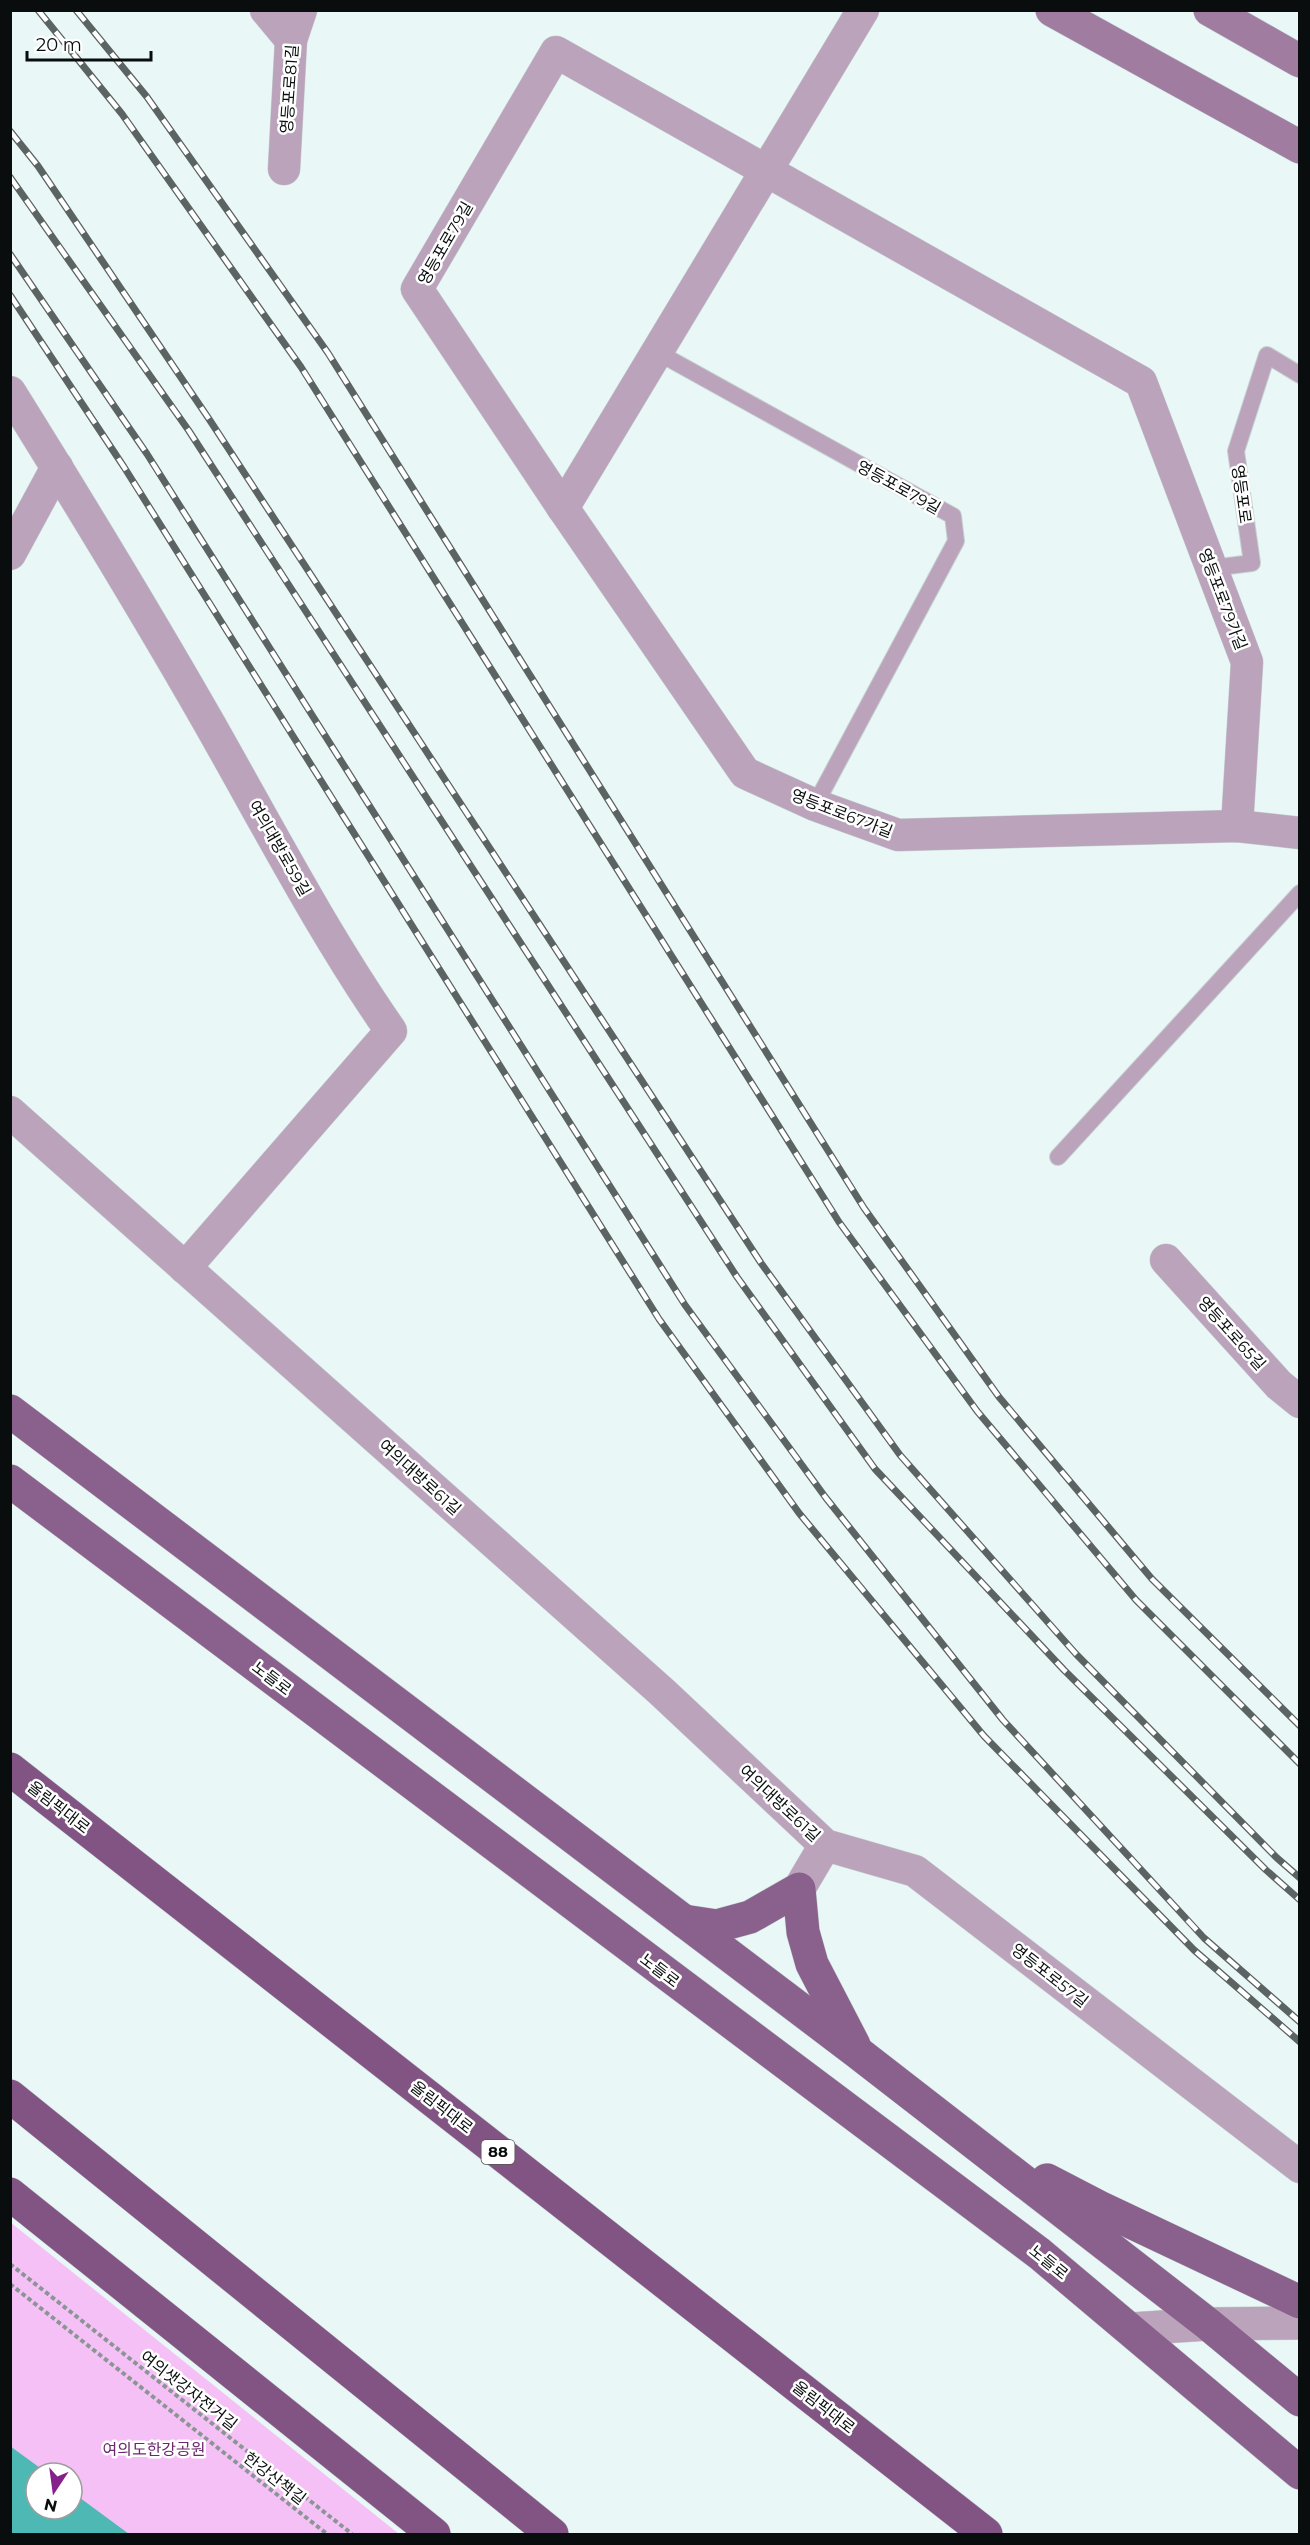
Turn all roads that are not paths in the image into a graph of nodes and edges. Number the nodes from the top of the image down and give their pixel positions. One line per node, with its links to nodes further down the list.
1 (266, 10): 6 (street)
2 (301, 10): 6 (street, 영등포로81길)
3 (863, 10): 10 (street)
4 (1052, 10): 8 (main road)
5 (1210, 10): 7 (main road)
6 (291, 40): 9 (street, 영등포로81길)
7 (1299, 61)
8 (1299, 147)
9 (284, 170)
10 (768, 171): 11 (street); 13 (street, 영등포로79길); 16 (street, 영등포로79길)
11 (657, 352): 16 (street); 19 (lane, 영등포로79길)
12 (1299, 375): 18 (lane, 영등포로)
13 (1141, 382): 18 (street, 영등포로79가길)
14 (10, 392): 15 (street, 여의대방로59길)
15 (57, 467): 17 (street); 26 (street, 여의대방로59길)
16 (563, 508): 19 (street, 영등포로67가길)
17 (10, 554)
18 (1212, 568): 20 (street, 영등포로79가길)
19 (815, 805): 20 (street, 영등포로67가길)
20 (1237, 826): 21 (street, 영등포로67가길)
21 (1299, 833)
22 (1299, 893): 24 (lane)
23 (10, 1112): 26 (street, 여의대방로61길)
24 (1058, 1157)
25 (1166, 1260): 27 (street, 영등포로65길)
26 (185, 1268): 31 (street, 여의대방로61길)
27 (1299, 1402)
28 (10, 1411): 33 (main road)
29 (10, 1480): 42 (main road, 노들로)
30 (10, 1769): 47 (highway, 올림픽대로 / 88)
31 (825, 1845): 32 (street); 37 (street, 영등포로57길)
32 (799, 1889): 33 (main road); 34 (main road)
33 (684, 1921): 34 (main road)
34 (857, 2052): 36 (main road)
35 (10, 2096): 46 (highway)
36 (965, 2136): 39 (main road); 41 (main road)
37 (1299, 2167)
38 (10, 2194): 45 (highway)
39 (1299, 2302)
40 (1299, 2323): 41 (street)
41 (1208, 2324): 42 (street); 43 (main road)
42 (1131, 2329): 44 (main road, 노들로)
43 (1299, 2400)
44 (1299, 2473)
45 (434, 2535)
46 (552, 2535)
47 (986, 2535)

